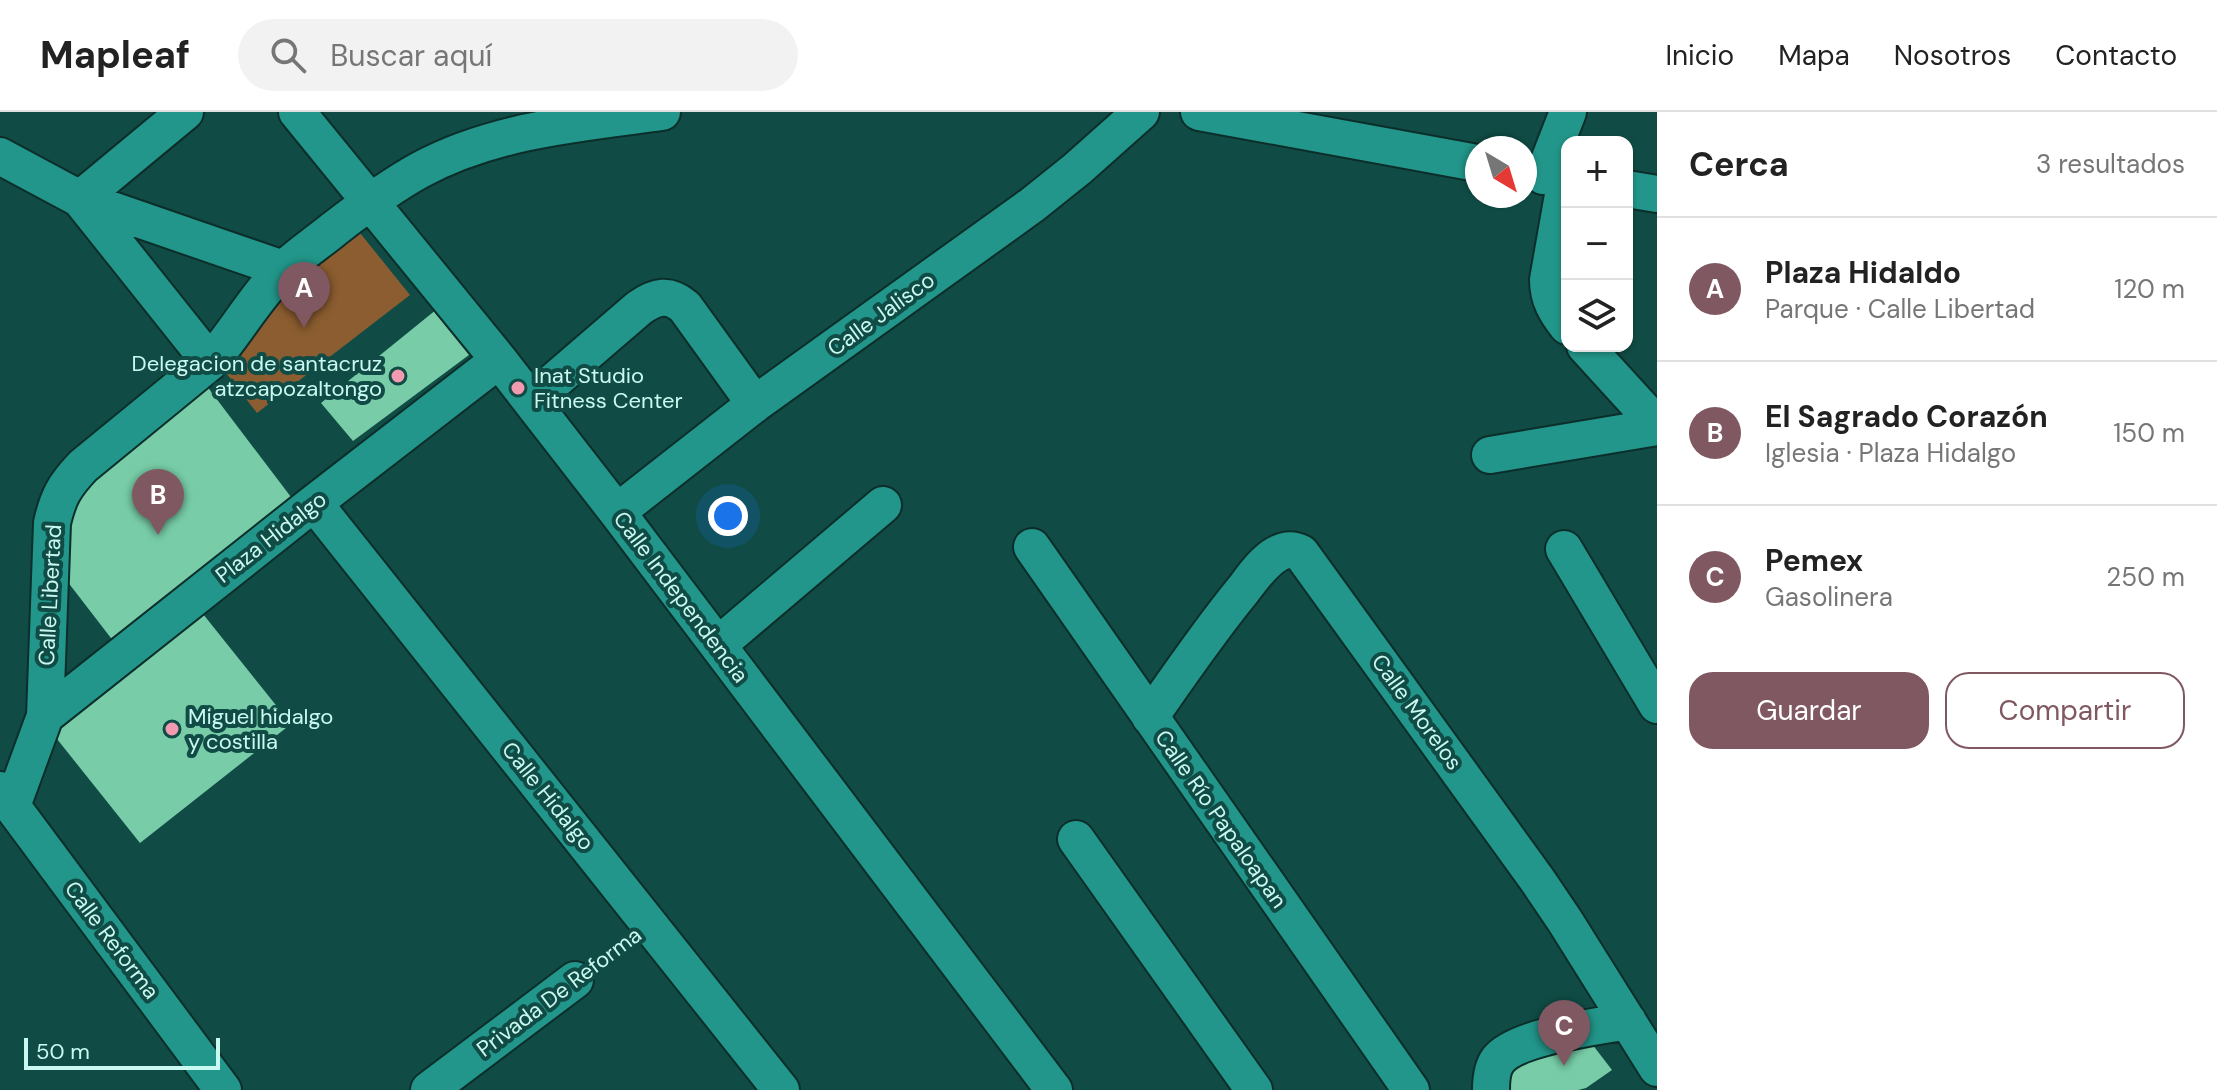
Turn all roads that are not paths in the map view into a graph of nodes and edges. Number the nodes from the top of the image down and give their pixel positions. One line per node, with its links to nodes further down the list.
1 (185, 112): 12 (street)
2 (297, 112): 13 (street, Calle Independencia)
3 (662, 112): 13 (street, Calle Libertad)
4 (1141, 112): 20 (street, Calle Jalisco)
5 (1199, 112): 8 (street)
6 (1568, 112): 9 (street)
7 (0, 156): 12 (street)
8 (1465, 161)
9 (1550, 176): 15 (street)
10 (1633, 190): 11 (street)
11 (1657, 194)
12 (80, 199): 14 (street); 18 (street)
13 (370, 201): 14 (street, Calle Libertad); 17 (street, Calle Independencia)
14 (283, 269): 18 (street, Calle Libertad)
15 (1561, 318)
16 (1590, 352): 21 (street)
17 (499, 360): 19 (street, Calle Independencia); 23 (street, Plaza Hidalgo)
18 (210, 362): 30 (street, Calle Libertad)
19 (531, 401): 20 (street); 25 (street, Calle Independencia)
20 (755, 404): 25 (street, Calle Jalisco)
21 (1657, 426): 22 (street)
22 (1490, 455)
23 (314, 503): 30 (street, Plaza Hidalgo); 39 (street, Calle Hidalgo)
24 (883, 505): 28 (street)
25 (617, 512): 28 (street, Calle Independencia)
26 (1032, 547): 31 (street, Calle Río Papaloapan)
27 (1564, 549): 29 (street)
28 (718, 645): 40 (street, Calle Independencia)
29 (1657, 705)
30 (45, 716): 32 (street, Calle Libertad)
31 (1150, 717): 35 (street, Calle Morelos); 42 (street, Calle Río Papaloapan)
32 (6, 798): 37 (street, Calle Reforma)
33 (1076, 839): 41 (street)
34 (575, 980): 38 (street, Privada De Reforma)
35 (1628, 1021): 36 (street, Calle Morelos); 43 (street)
36 (1657, 1068)
37 (223, 1090)
38 (429, 1090)
39 (781, 1090)
40 (1054, 1090)
41 (1254, 1090)
42 (1411, 1090)
43 (1491, 1090)

